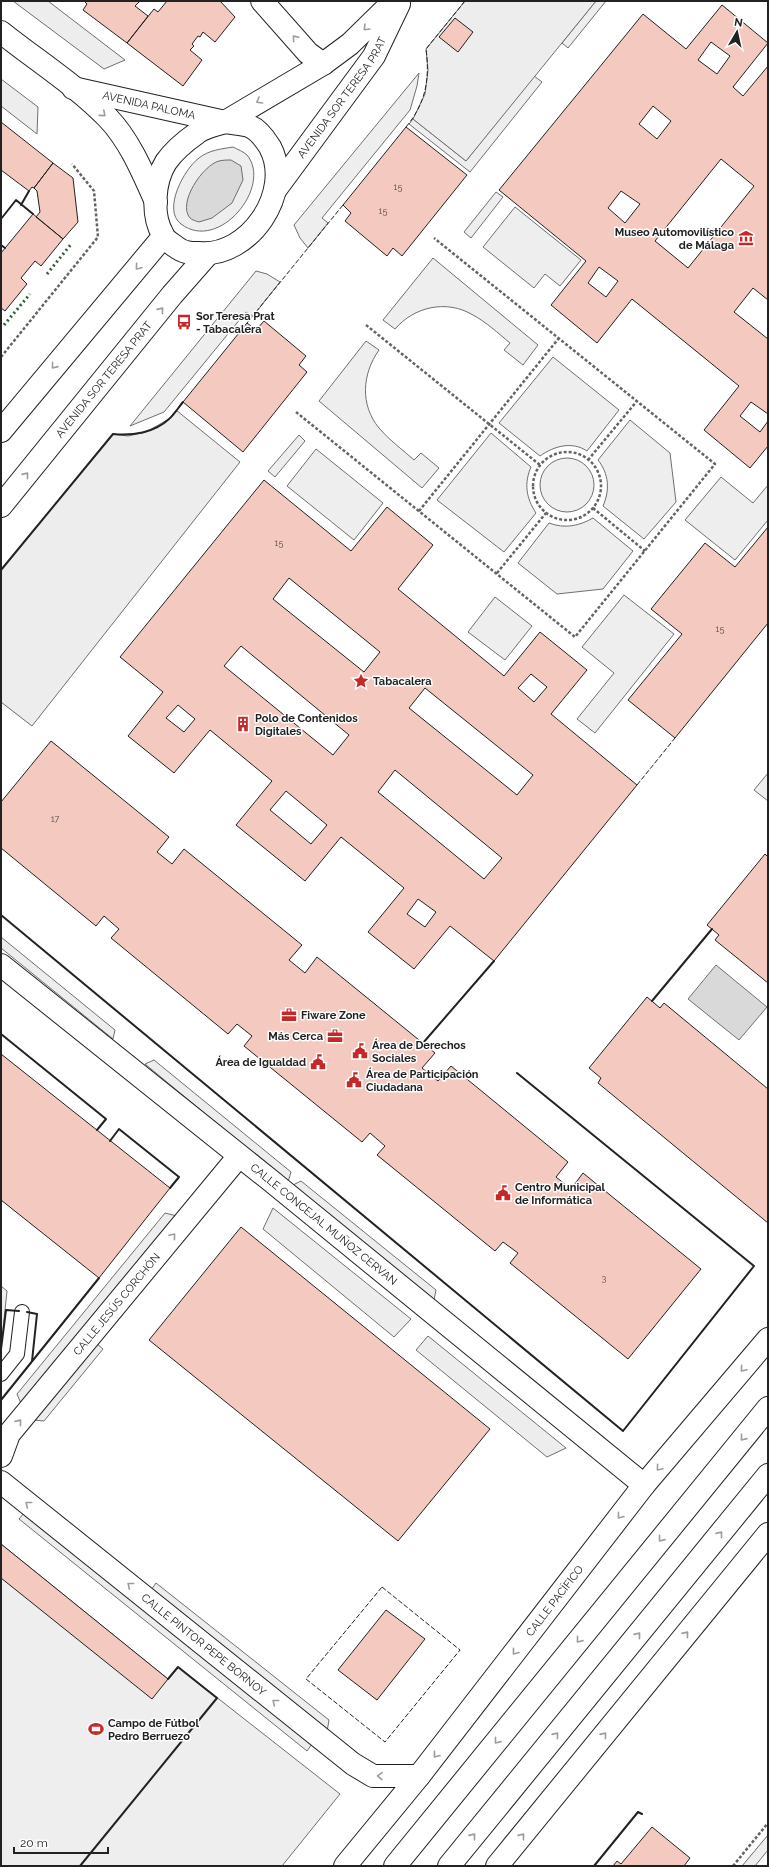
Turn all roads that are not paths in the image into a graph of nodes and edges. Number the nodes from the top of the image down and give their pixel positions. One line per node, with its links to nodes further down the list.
1 (262, 1): 5 (main road, one-way to 1)
2 (394, 1): 5 (main road, AVENIDA SOR TERESA PRAT, one-way to 5)
3 (401, 1): 8 (main road, AVENIDA SOR TERESA PRAT)
4 (1, 32): 6 (main road, AVENIDA PALOMA)
5 (323, 64): 7 (main road, AVENIDA SOR TERESA PRAT, one-way to 7)
6 (73, 88): 7 (main road, AVENIDA PALOMA); 9 (main road, AVENIDA PALOMA, one-way to 9)
7 (225, 122): 8 (main road); 9 (main road)
8 (276, 189): 11 (main road)
9 (156, 202): 10 (main road)
10 (163, 237): 11 (main road); 12 (main road, one-way to 12)
11 (208, 254): 13 (main road, AVENIDA SOR TERESA PRAT, one-way to 11)
12 (1, 431)
13 (1, 506)
14 (1, 965): 15 (main road, CALLE CONCEJAL MUÑOZ CERVAN)
15 (239, 1156): 20 (main road, CALLE JESÚS CORCHÓN, one-way to 15); 23 (main road, CALLE CONCEJAL MUÑOZ CERVAN)
16 (22, 1312): 18 (lane)
17 (768, 1339): 23 (main road, CALLE PACÍFICO, one-way to 23)
18 (1, 1374)
19 (768, 1408): 27 (main road, one-way to 27)
20 (1, 1456)
21 (768, 1475): 28 (main road, one-way to 21)
22 (2, 1478): 25 (main road, CALLE PINTOR PEPE BORNOY, one-way to 22)
23 (644, 1485): 25 (main road, CALLE PACÍFICO, one-way to 25)
24 (768, 1534): 29 (main road, one-way to 24)
25 (419, 1776): 26 (main road, CALLE PACÍFICO)
26 (345, 1866)
27 (395, 1866)
28 (449, 1866)
29 (497, 1866)

